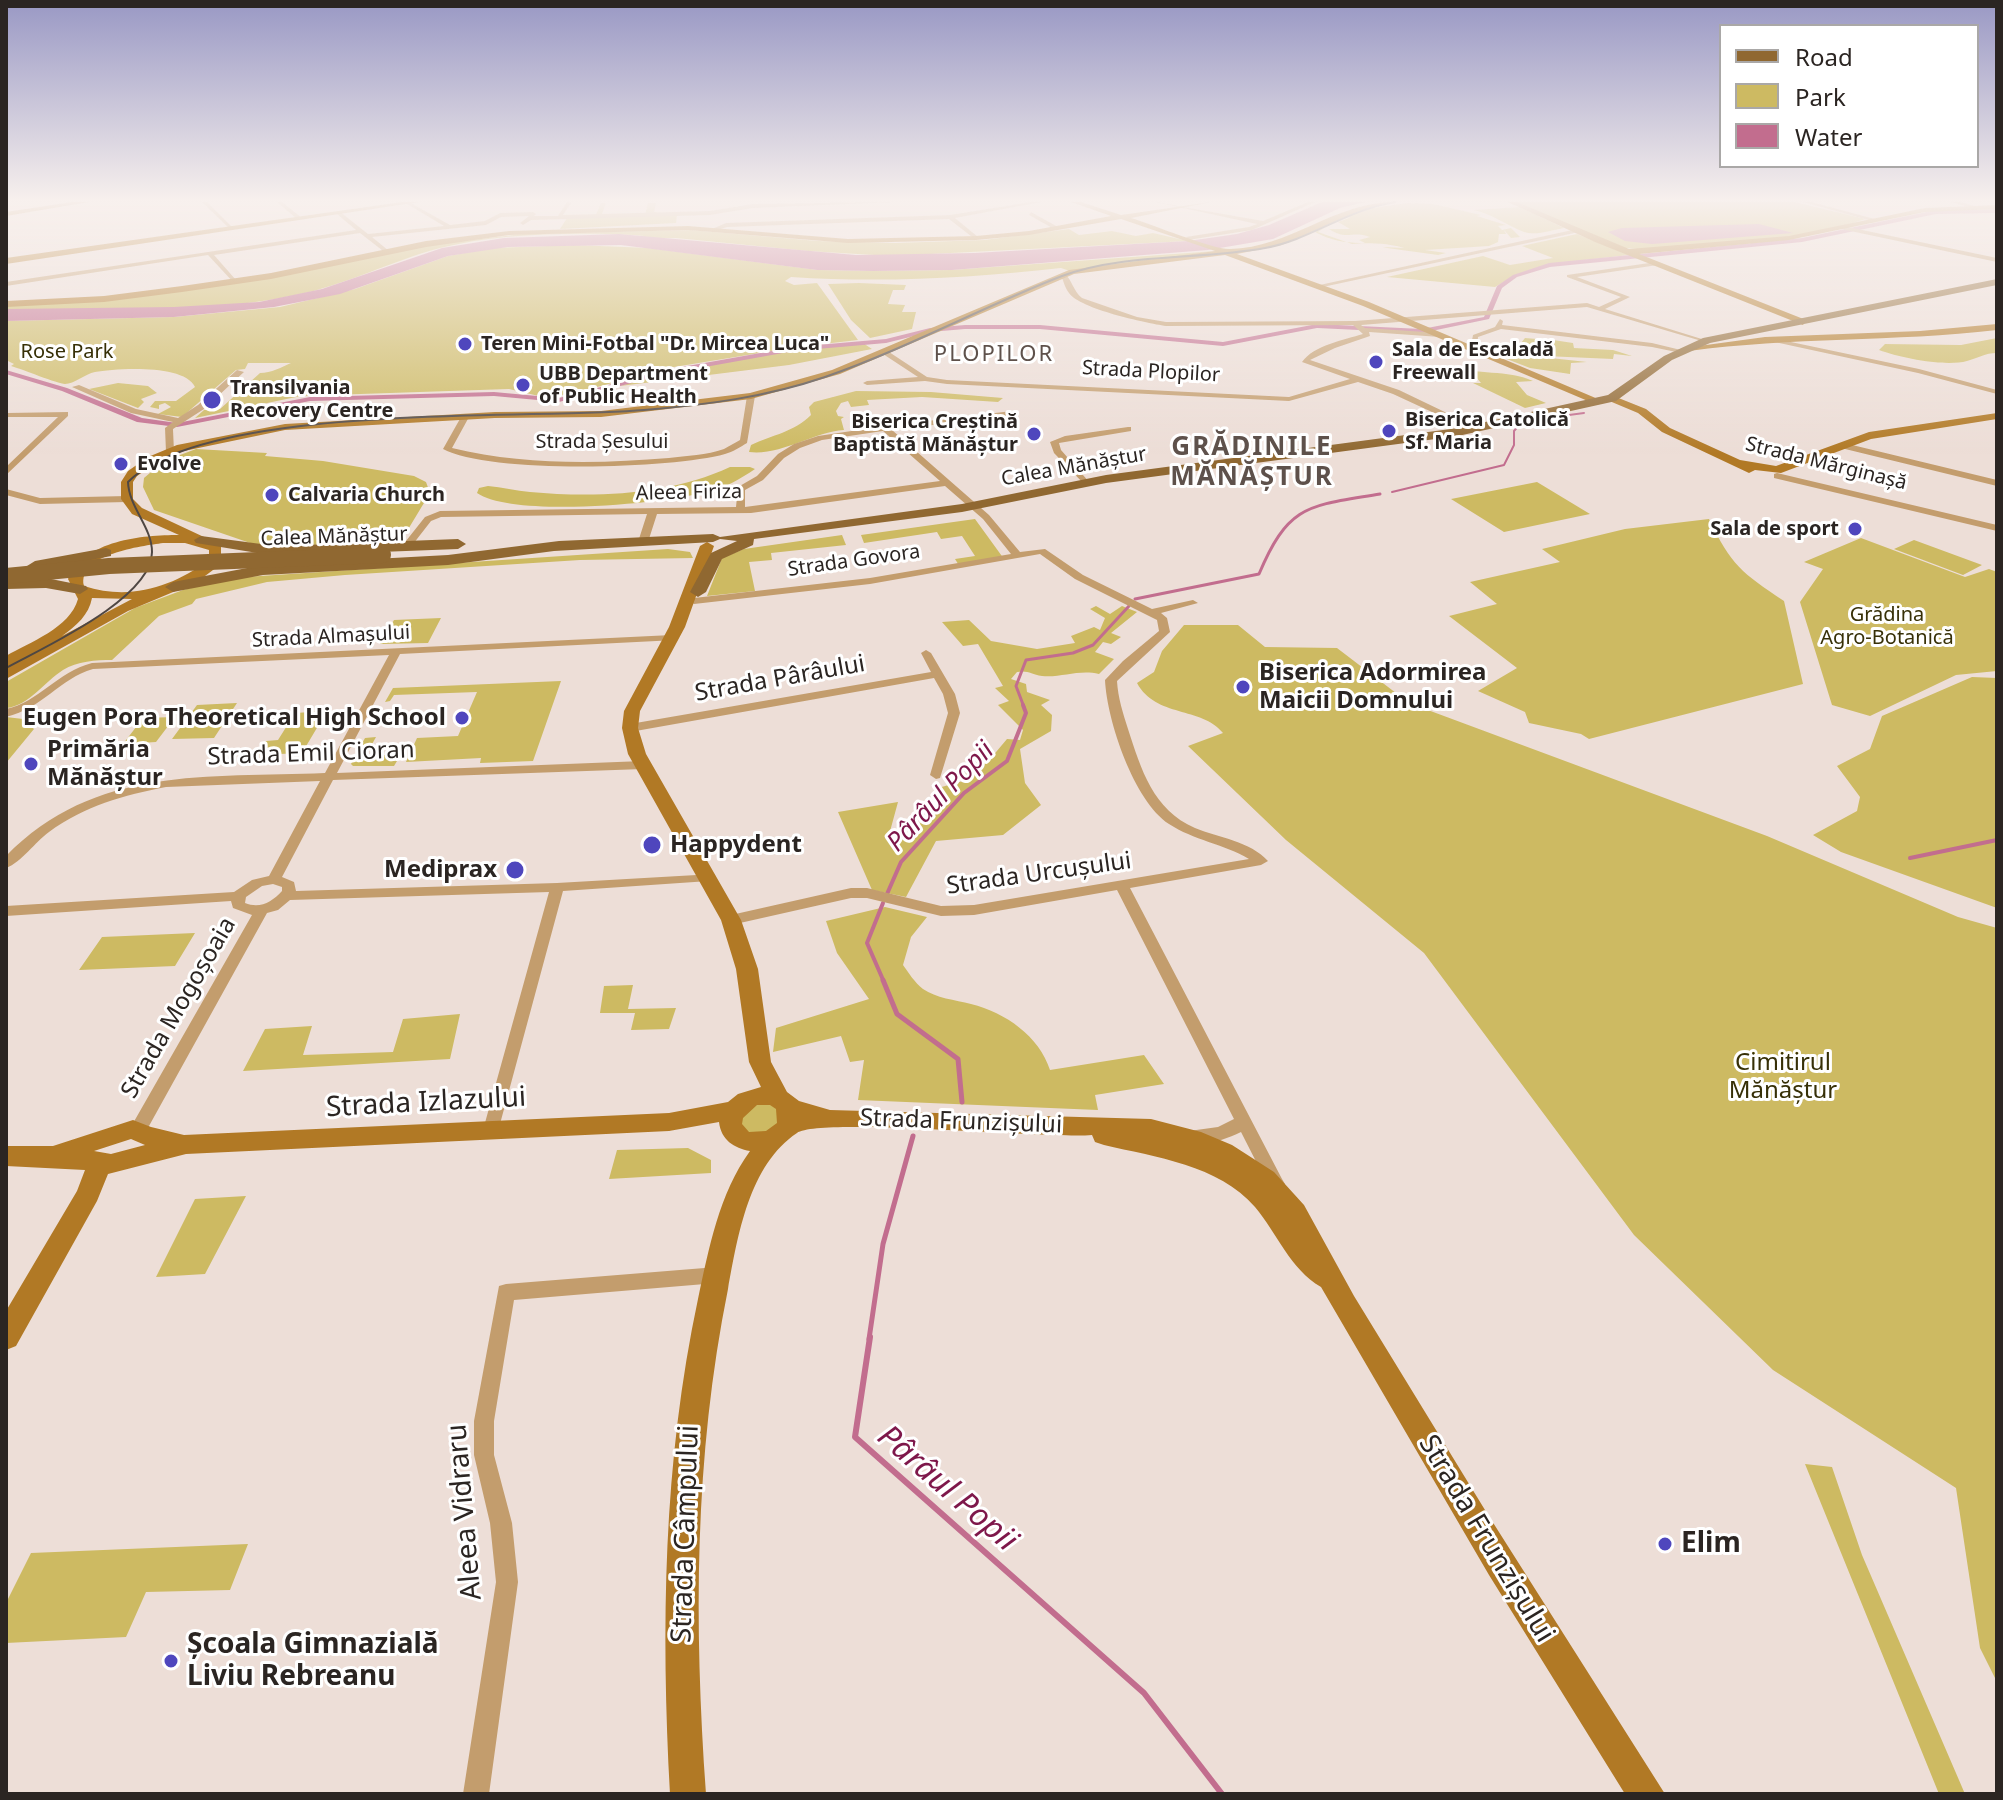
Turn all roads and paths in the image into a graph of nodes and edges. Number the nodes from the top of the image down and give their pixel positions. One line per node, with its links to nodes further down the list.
1 (198, 286): 8 (main road)
2 (1039, 286): 21 (main road)
3 (1069, 286): 15 (street)
4 (1318, 286): 11 (main road, Strada Mărginașă)
5 (1595, 286): 9 (street)
6 (1712, 286): 12 (main road)
7 (1978, 286): 12 (main road)
8 (7, 303)
9 (1601, 308): 10 (street); 18 (street)
10 (1498, 313): 11 (street); 13 (street)
11 (1405, 320): 15 (street); 16 (main road, Strada Mărginașă)
12 (1803, 322): 18 (main road)
13 (1499, 327): 19 (street); 20 (street)
14 (1997, 327): 17 (main road)
15 (1361, 328): 16 (street); 24 (street)
16 (1431, 333): 19 (main road, Strada Mărginașă)
17 (1772, 340): 20 (main road); 27 (street)
18 (1703, 341): 20 (main road)
19 (1471, 348): 29 (main road, Strada Mărginașă)
20 (1685, 349): 29 (main road)
21 (886, 352): 23 (street); 28 (main road)
22 (240, 372): 34 (street)
23 (925, 379): 24 (street, Strada Plopilor); 25 (street, Strada Plopilor)
24 (1356, 380): 37 (street)
25 (867, 383)
26 (76, 387): 34 (street)
27 (1997, 392)
28 (751, 396): 32 (main road); 32 (street, Strada Șesului)
29 (1608, 399): 37 (main road, Calea Mănăștur); 41 (main road, Strada Mărginașă)
30 (1012, 413): 35 (street)
31 (6, 415): 42 (street)
32 (465, 417): 39 (main road)
33 (1992, 417): 38 (main road)
34 (175, 424): 39 (street)
35 (885, 428): 44 (street); 50 (street)
36 (1128, 429): 45 (street)
37 (1473, 429): 45 (main road, Calea Mănăștur)
38 (1844, 446): 40 (main road); 46 (street)
39 (170, 452): 48 (main road)
40 (1808, 460): 41 (main road); 43 (main road)
41 (1736, 463): 43 (main road, Strada Mărginașă)
42 (6, 472)
43 (1777, 476): 52 (street, Strada Mărginașă)
44 (945, 483): 49 (street); 50 (street, Aleea Firiza)
45 (1086, 483): 49 (main road, Calea Mănăștur)
46 (1997, 483)
47 (6, 492): 48 (street)
48 (127, 497): 54 (main road); 59 (main road)
49 (973, 506): 53 (main road, Calea Mănăștur); 60 (street)
50 (740, 510): 51 (street, Aleea Firiza)
51 (653, 511): 55 (street); 57 (street, Aleea Firiza)
52 (1997, 528)
53 (784, 534): 55 (main road); 56 (main road, Calea Mănăștur); 66 (main road)
54 (201, 540): 57 (main road); 59 (main road); 64 (main road)
55 (653, 542): 56 (main road, Calea Mănăștur); 58 (main road, Calea Mănăștur)
56 (717, 543): 66 (main road); 69 (main road)
57 (407, 546): 58 (main road)
58 (559, 546): 62 (main road, Calea Mănăștur, bridge); 64 (main road)
59 (106, 553): 61 (main road); 65 (main road)
60 (1018, 556): 66 (street, Strada Govora); 68 (street, Strada Govora)
61 (6, 569)
62 (6, 576)
63 (6, 584): 65 (main road)
64 (173, 587): 65 (main road); 74 (main road)
65 (80, 589): 73 (main road)
66 (696, 597): 69 (main road)
67 (1193, 603): 68 (street)
68 (1152, 612): 84 (street, Strada Urcușului)
69 (683, 614): 70 (main road)
70 (672, 638): 71 (street, Strada Almașului); 77 (main road)
71 (396, 652): 76 (street, Strada Almașului); 79 (street)
72 (926, 653): 75 (street)
73 (6, 662)
74 (6, 674)
75 (937, 674): 77 (street, Strada Pârâului); 80 (street)
76 (6, 713)
77 (630, 728): 78 (main road, Strada Câmpului)
78 (643, 765): 79 (street, Strada Emil Cioran); 82 (main road, Strada Câmpului)
79 (330, 775): 81 (street, Strada Emil Cioran); 83 (street)
80 (936, 775)
81 (6, 864)
82 (709, 877): 85 (street); 90 (main road, Strada Câmpului)
83 (274, 879): 86 (street); 87 (street)
84 (1122, 886): 90 (street, Strada Urcușului); 96 (street, Strada Frunzișului)
85 (557, 887): 87 (street); 97 (street)
86 (238, 896): 88 (street); 89 (street)
87 (287, 896): 88 (street)
88 (262, 910): 99 (street, Strada Mogoșoaia)
89 (6, 911)
90 (731, 920): 91 (main road, Strada Câmpului)
91 (760, 1062): 92 (main road, Strada Câmpului); 94 (main road, Strada Câmpului)
92 (782, 1117): 93 (main road, Strada Izlazului); 94 (main road, Strada Izlazului); 94 (main road, Strada Izlazului); 101 (main road, Strada Câmpului)
93 (844, 1118): 95 (main road, Strada Frunzișului)
94 (739, 1119): 97 (main road, Strada Izlazului); 101 (main road, Strada Câmpului)
95 (1078, 1127): 98 (main road, Strada Frunzișului); 104 (main road, Strada Frunzișului)
96 (1247, 1129): 98 (street, Strada Frunzișului); 102 (street, Strada Frunzișului)
97 (491, 1130): 99 (main road, Strada Izlazului)
98 (1161, 1132): 102 (main road, Strada Frunzișului)
99 (122, 1148): 100 (main road, Strada Izlazului); 105 (main road)
100 (6, 1156)
101 (743, 1184): 103 (main road, Strada Câmpului)
102 (1282, 1195): 104 (main road, Strada Frunzișului)
103 (717, 1275): 106 (street, Aleea Vidraru); 107 (main road, Strada Câmpului)
104 (1331, 1280): 108 (main road, Strada Frunzișului)
105 (6, 1337)
106 (476, 1794)
107 (688, 1794)
108 (1647, 1794)

